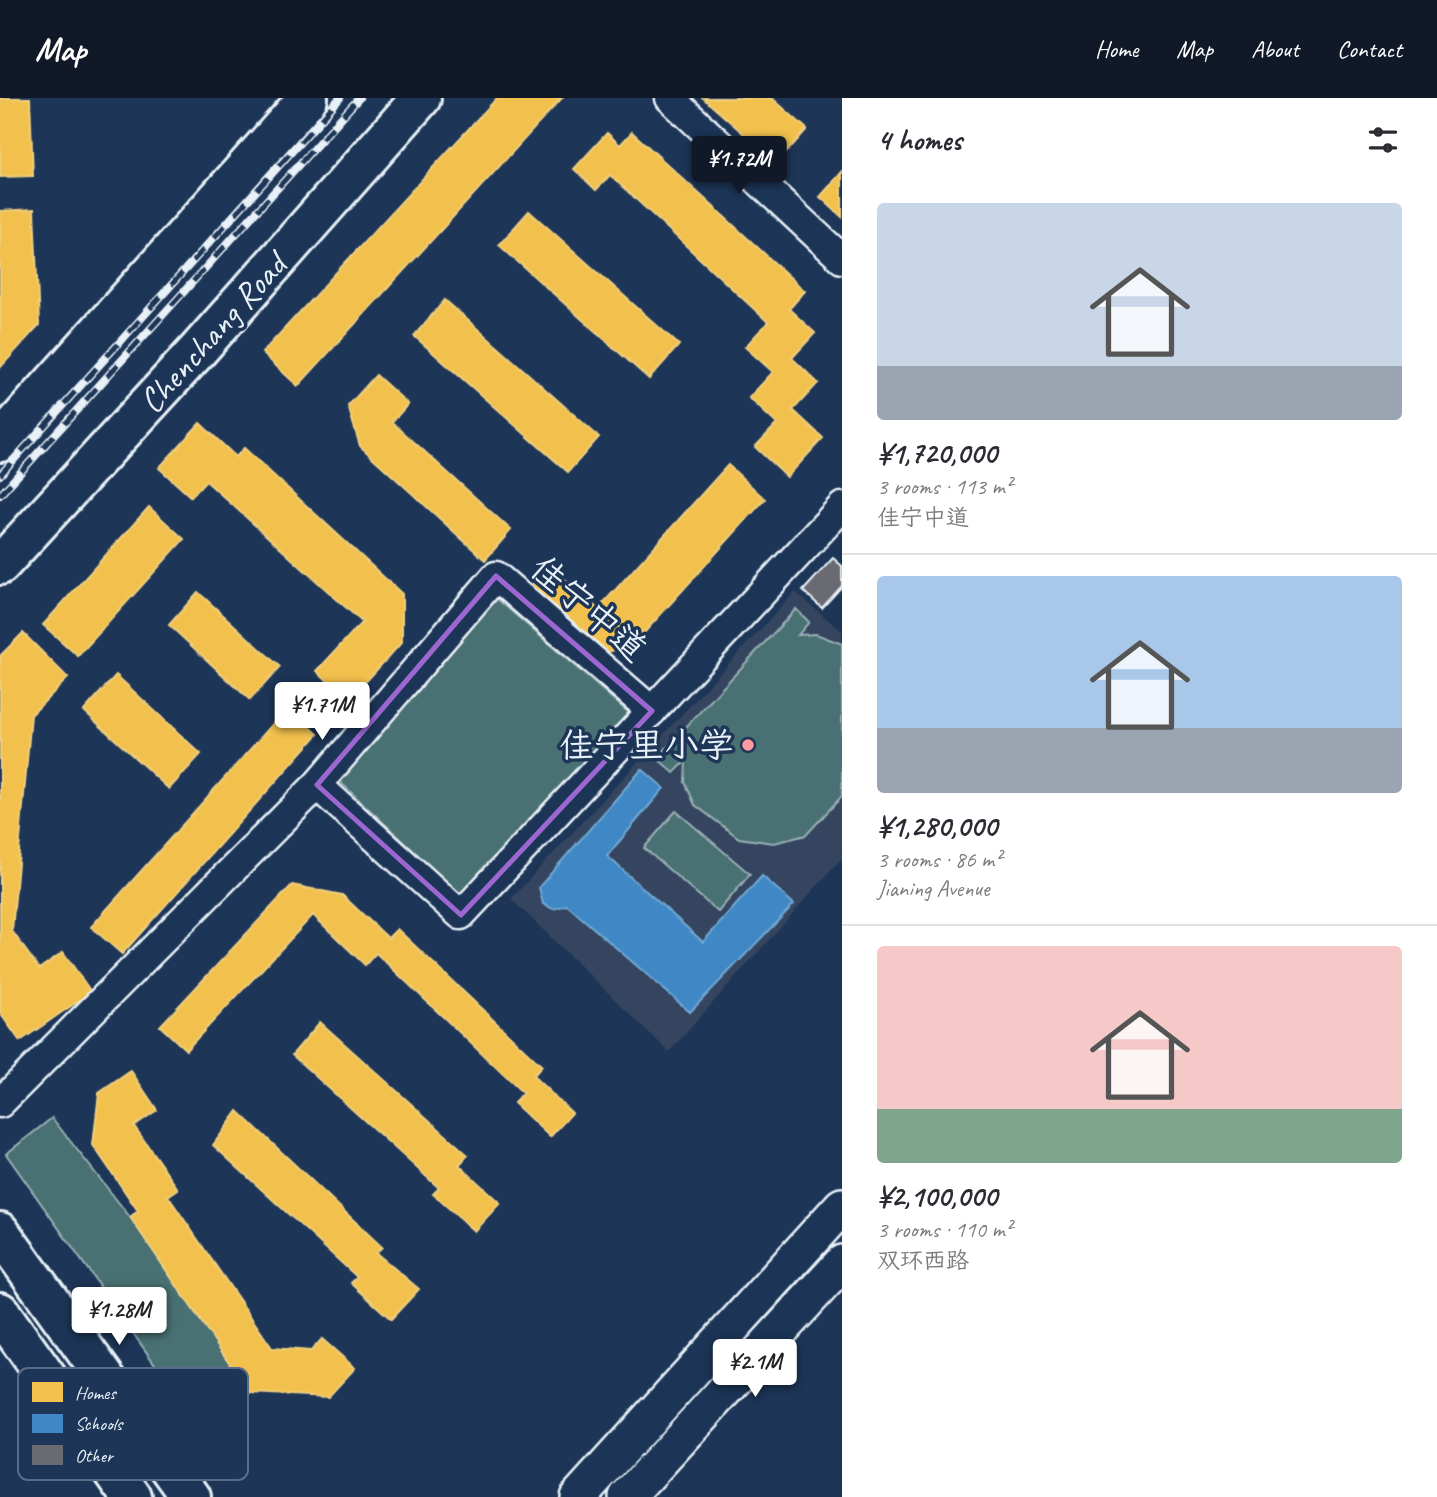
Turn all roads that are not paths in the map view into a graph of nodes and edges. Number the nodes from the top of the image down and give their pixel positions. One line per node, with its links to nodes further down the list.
1 (308, 98): 5 (main road)
2 (421, 98): 7 (main road, Chenchang Road)
3 (670, 98): 4 (street)
4 (842, 259)
5 (0, 442)
6 (842, 507): 8 (street, 佳宁中道)
7 (0, 565)
8 (652, 711): 9 (street, 佳宁中道); 9 (street, 佳宁中道)
9 (317, 785): 10 (street, 佳宁中道)
10 (0, 1103)
11 (842, 1206): 21 (street)
12 (0, 1232): 16 (main road)
13 (842, 1263): 22 (street)
14 (0, 1312): 15 (main road)
15 (40, 1368)
16 (98, 1368)
17 (120, 1480): 19 (main road)
18 (179, 1480): 20 (main road)
19 (132, 1497)
20 (191, 1497)
21 (579, 1497)
22 (627, 1497)

